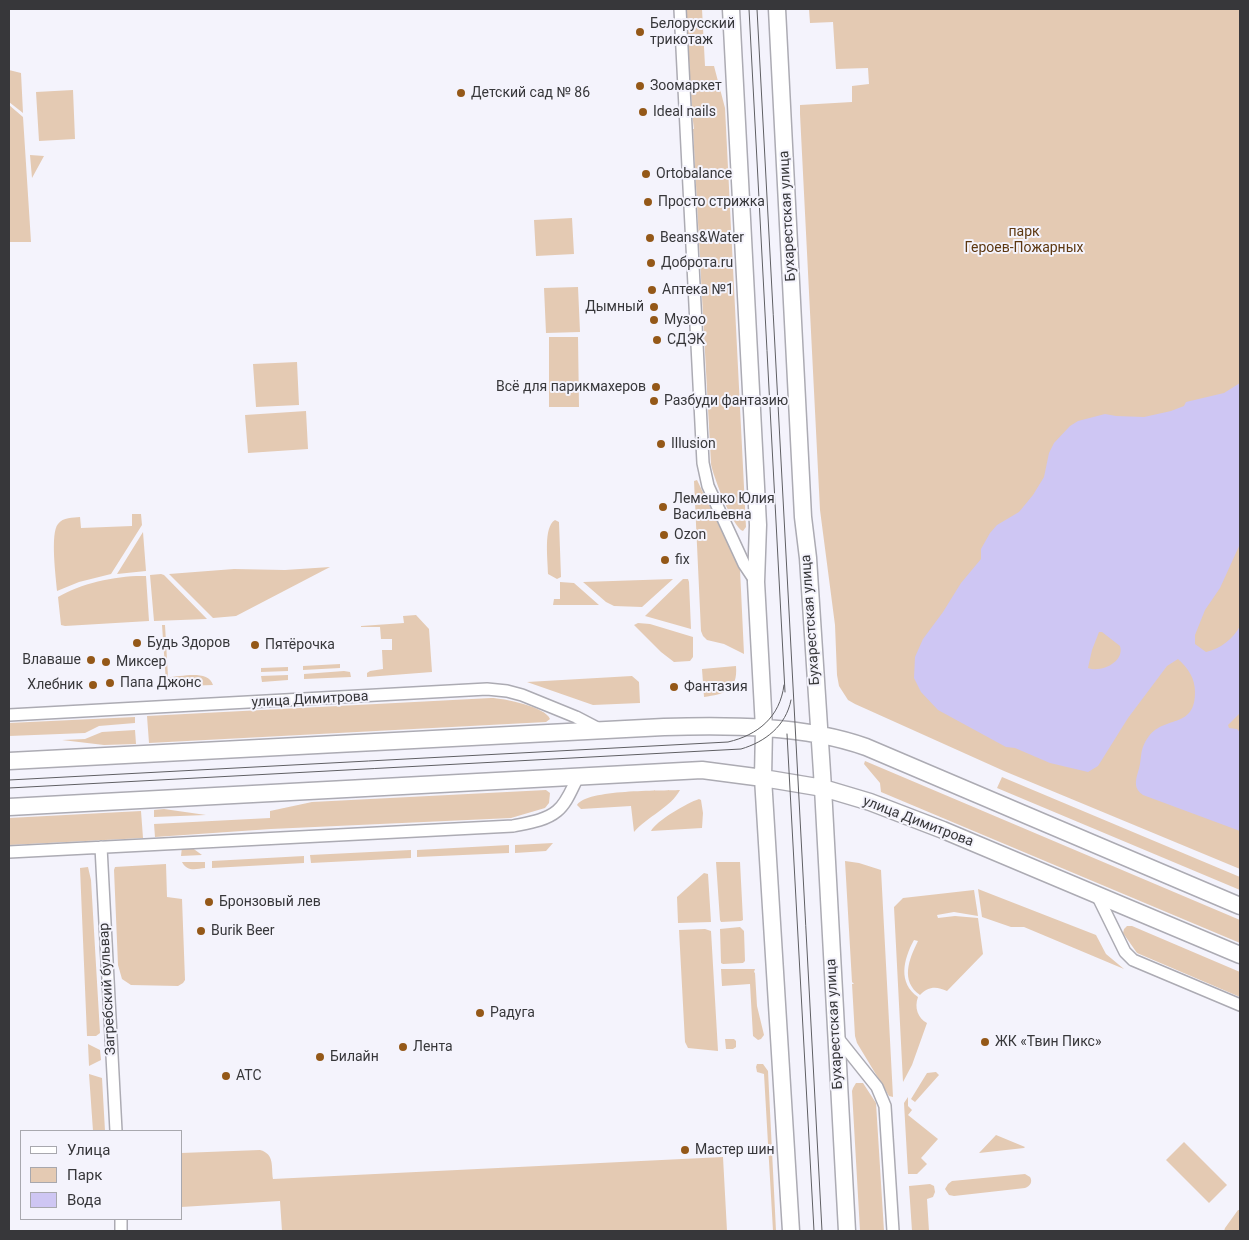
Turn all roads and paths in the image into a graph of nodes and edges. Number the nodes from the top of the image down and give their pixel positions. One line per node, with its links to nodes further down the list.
1 (680, 9): 4 (street)
2 (731, 9): 4 (street)
3 (777, 9): 8 (street, Бухарестская улица)
4 (756, 582): 6 (street)
5 (9, 715): 7 (street, улица Димитрова)
6 (764, 728): 7 (street); 8 (street); 11 (street)
7 (602, 731): 9 (street)
8 (820, 736): 12 (street, Бухарестская улица); 17 (street)
9 (9, 761)
10 (578, 777): 11 (street, улица Димитрова); 13 (street, улица Димитрова); 14 (street)
11 (762, 778): 12 (street, улица Димитрова); 22 (street)
12 (823, 788): 16 (street, улица Димитрова); 20 (street, Бухарестская улица)
13 (9, 807)
14 (101, 847): 15 (street); 21 (street, Загребский бульвар)
15 (9, 852)
16 (1097, 895): 18 (street, улица Димитрова); 19 (street)
17 (1240, 906)
18 (1240, 955)
19 (1240, 1005)
20 (835, 1035): 23 (street, Бухарестская улица); 24 (street)
21 (116, 1130)
22 (791, 1231)
23 (847, 1231)
24 (893, 1231)

